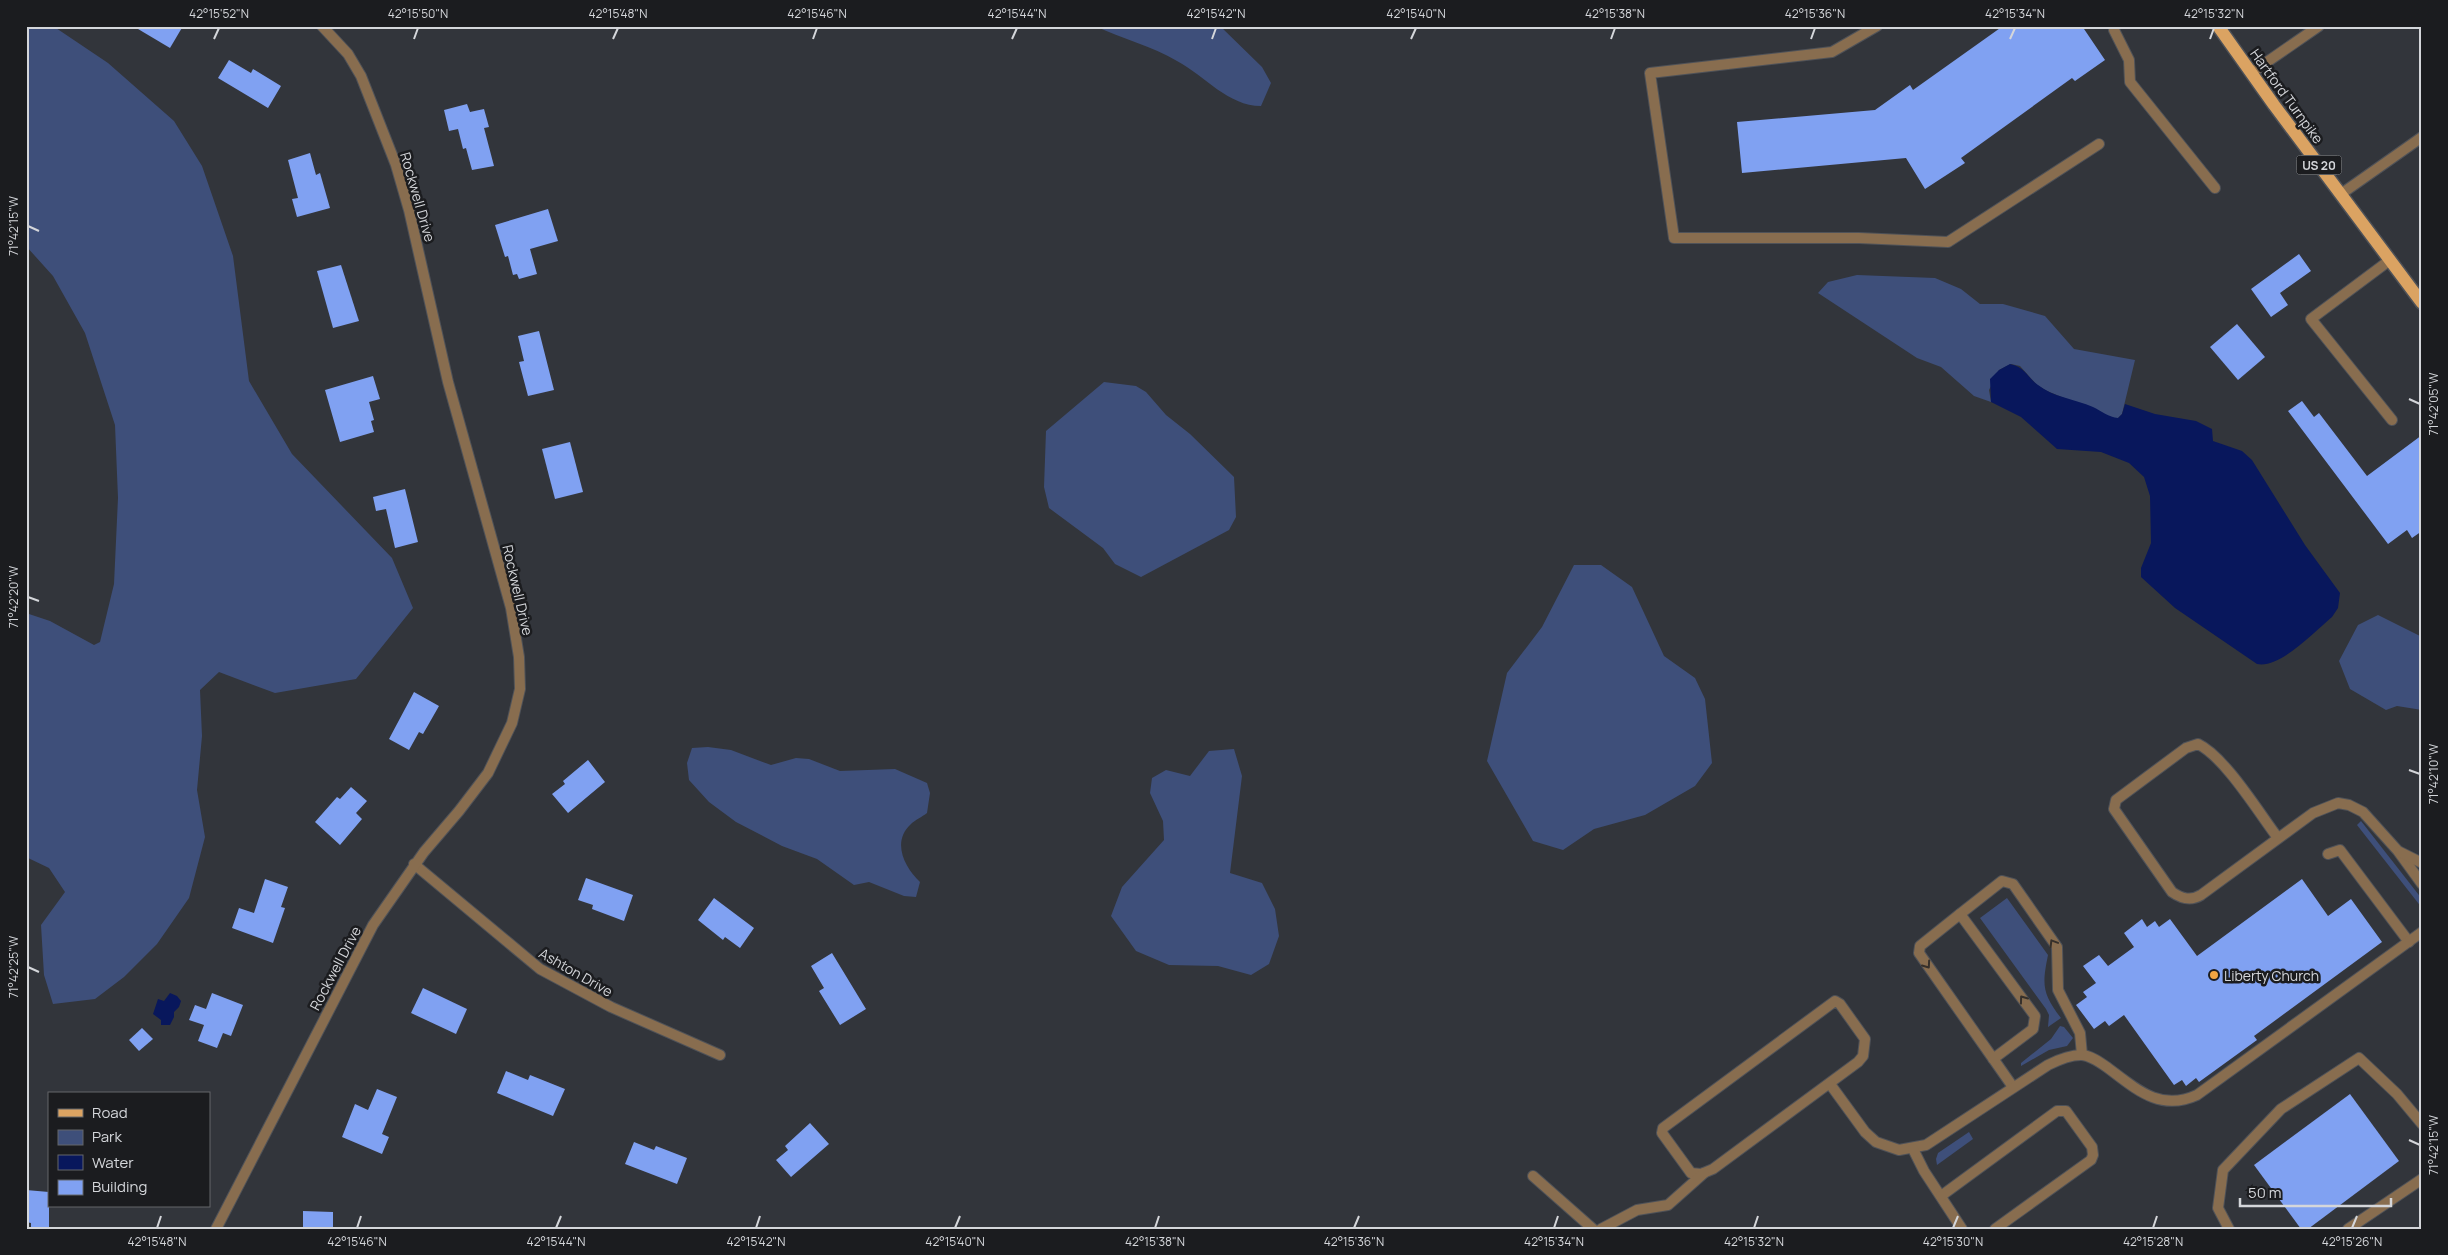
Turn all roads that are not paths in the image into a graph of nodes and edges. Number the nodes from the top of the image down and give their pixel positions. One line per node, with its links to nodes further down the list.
1 (322, 26): 18 (street, Rockwell Drive)
2 (1877, 26): 8 (street)
3 (2115, 26): 9 (street)
4 (2218, 26): 6 (main road, Hartford Turnpike / US 20)
5 (2319, 26): 6 (street)
6 (2251, 72): 10 (main road, Hartford Turnpike / US 20)
7 (2422, 137): 10 (street)
8 (2099, 144)
9 (2215, 188)
10 (2340, 194): 11 (main road, Hartford Turnpike / US 20)
11 (2390, 260): 12 (main road, Hartford Turnpike / US 20); 13 (street)
12 (2422, 303)
13 (2392, 420)
14 (2278, 838): 14 (street); 15 (street)
15 (2398, 851): 17 (street); 19 (street)
16 (2328, 854): 22 (street)
17 (2422, 863)
18 (414, 864): 24 (street, Ashton Drive); 34 (street, Rockwell Drive)
19 (2422, 884)
20 (1960, 914): 23 (street, one-way to 20); 25 (street, one-way to 25); 25 (street, one-way to 20)
21 (2422, 932): 22 (street)
22 (2409, 942): 23 (street)
23 (2082, 1054): 27 (street)
24 (720, 1055)
25 (1993, 1059): 27 (street)
26 (1830, 1084): 29 (street); 30 (street); 30 (street)
27 (2013, 1087): 29 (street)
28 (2422, 1124): 39 (street)
29 (1913, 1149): 33 (street)
30 (1705, 1173): 36 (street)
31 (1533, 1176): 35 (street)
32 (2422, 1178): 40 (street)
33 (1941, 1196): 37 (street); 38 (street)
34 (216, 1229)
35 (1593, 1229)
36 (1601, 1229)
37 (1962, 1229)
38 (1995, 1229)
39 (2229, 1229)
40 (2348, 1229)

